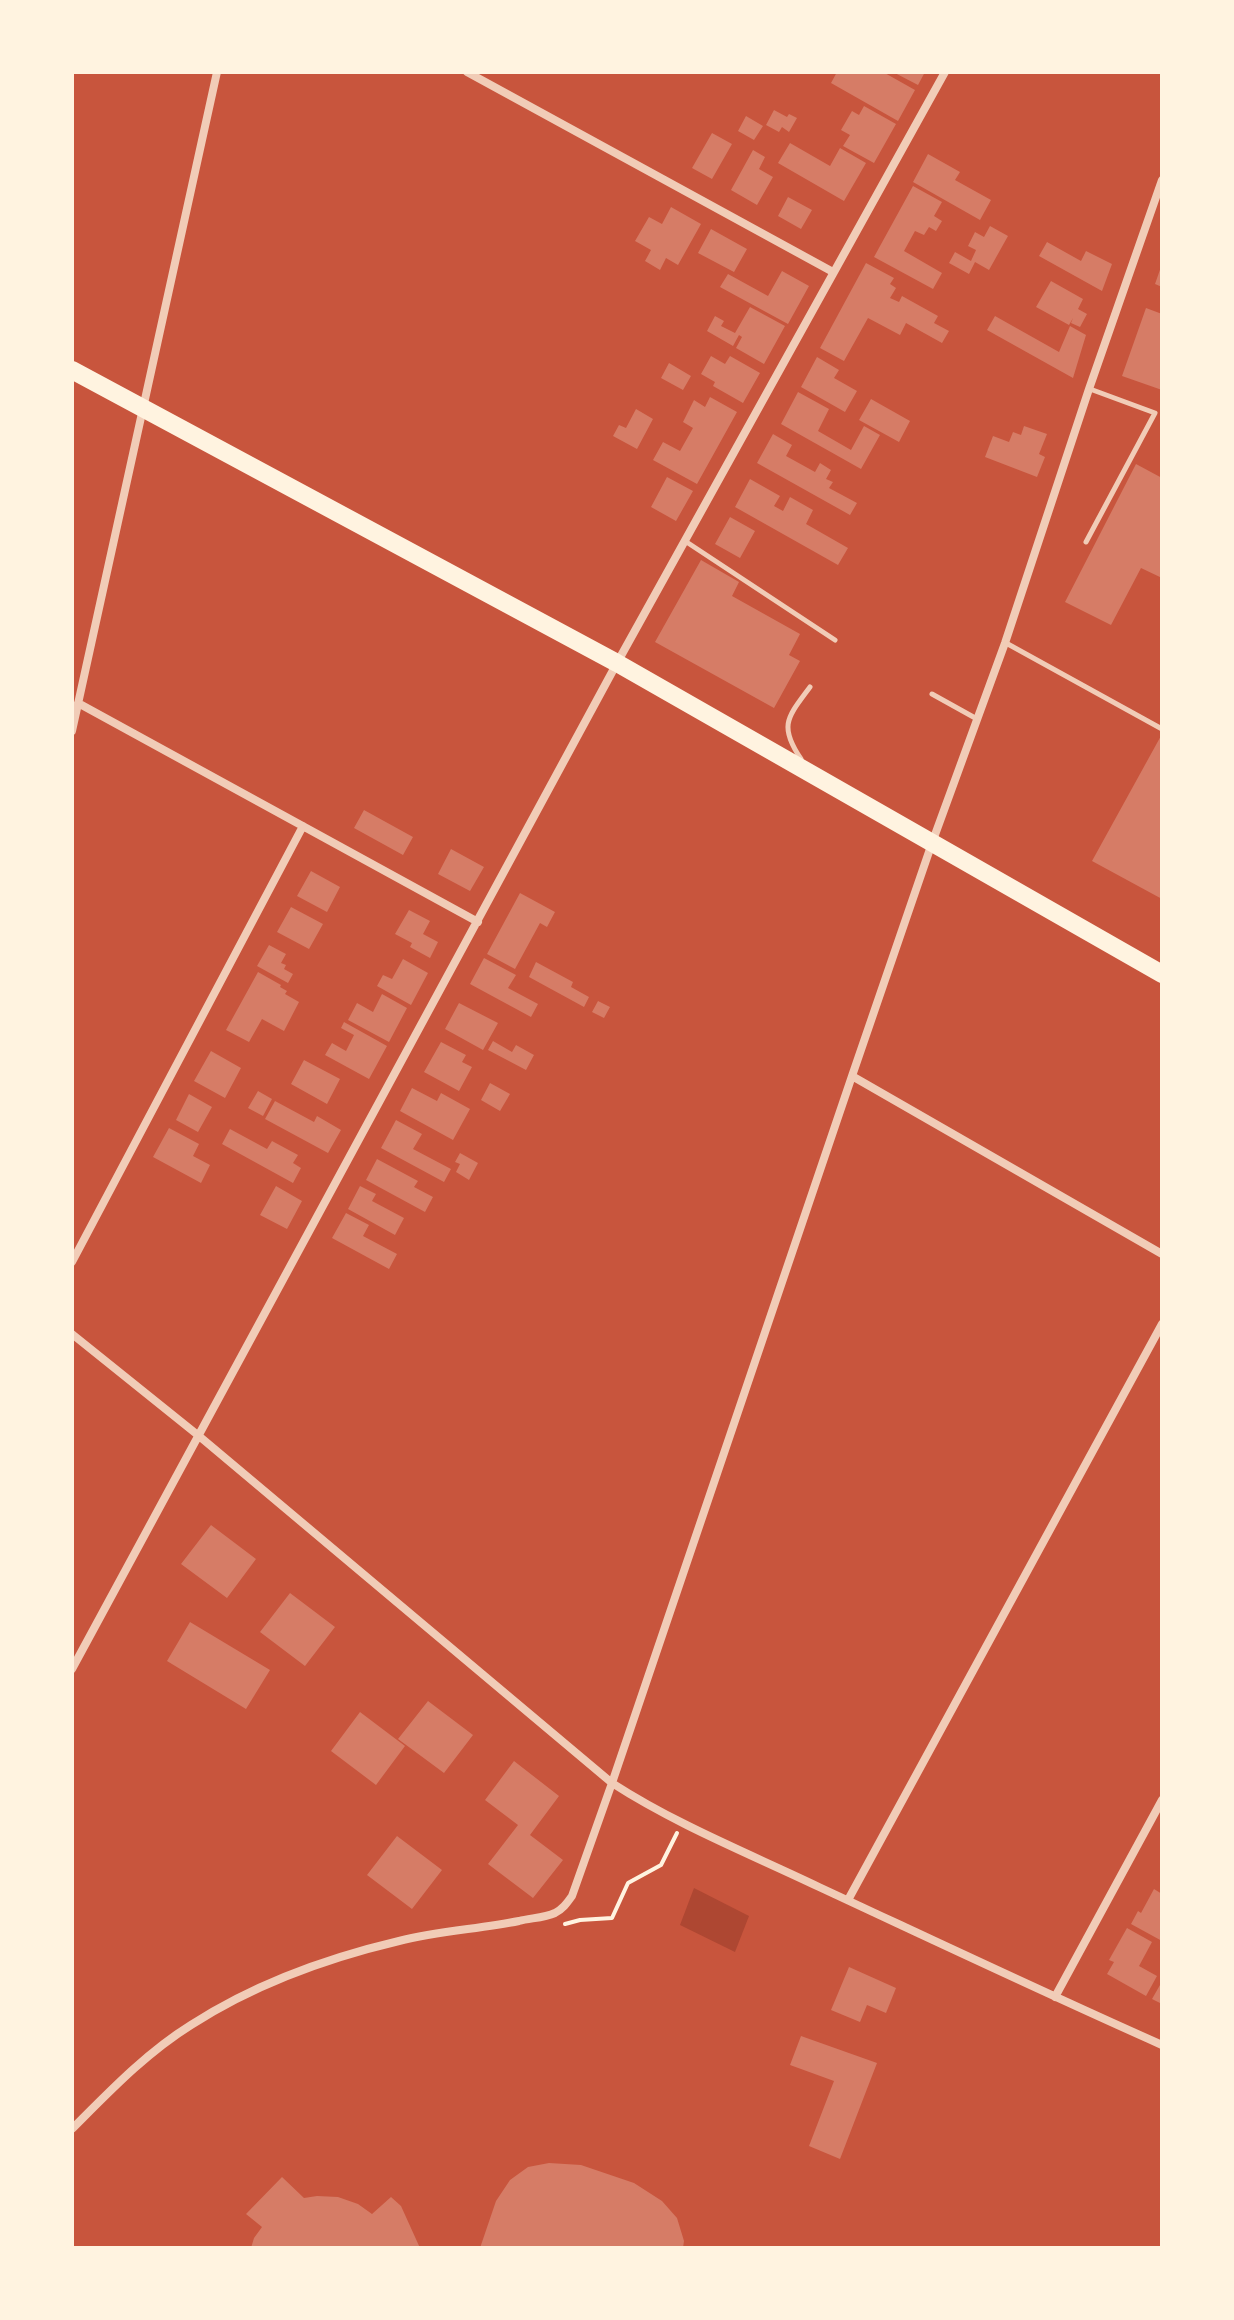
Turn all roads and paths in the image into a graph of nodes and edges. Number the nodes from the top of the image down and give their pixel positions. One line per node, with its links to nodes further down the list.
1 (217, 72): 9 (street)
2 (467, 72): 6 (street)
3 (945, 72): 6 (street)
4 (1162, 180): 5 (street)
5 (1160, 195): 8 (street)
6 (833, 272): 12 (street)
7 (72, 370): 9 (main road)
8 (1089, 389): 10 (lane); 15 (street)
9 (143, 408): 16 (main road); 19 (street)
10 (1155, 413): 11 (lane); 13 (lane)
11 (1162, 416)
12 (685, 541): 14 (lane); 16 (street)
13 (1086, 542)
14 (835, 640)
15 (1005, 643): 20 (street); 21 (lane)
16 (617, 663): 23 (main road); 26 (street)
17 (810, 687): 23 (lane)
18 (932, 694): 20 (lane)
19 (78, 703): 22 (street); 24 (street)
20 (977, 719): 25 (street)
21 (1162, 729)
22 (72, 731)
23 (814, 775): 25 (main road)
24 (303, 826): 26 (street); 30 (street)
25 (932, 843): 27 (main road); 28 (street)
26 (478, 922): 33 (street)
27 (1162, 974)
28 (852, 1076): 29 (street); 35 (street)
29 (1162, 1254)
30 (72, 1262)
31 (1162, 1324): 38 (street)
32 (72, 1334): 33 (street)
33 (199, 1436): 34 (street); 35 (street)
34 (72, 1669)
35 (612, 1783): 37 (street); 42 (street)
36 (1162, 1800): 40 (street)
37 (682, 1822): 38 (street); 39 (path)
38 (848, 1900): 40 (street)
39 (554, 1927)
40 (1055, 1997): 41 (street)
41 (1162, 2045)
42 (72, 2129)

